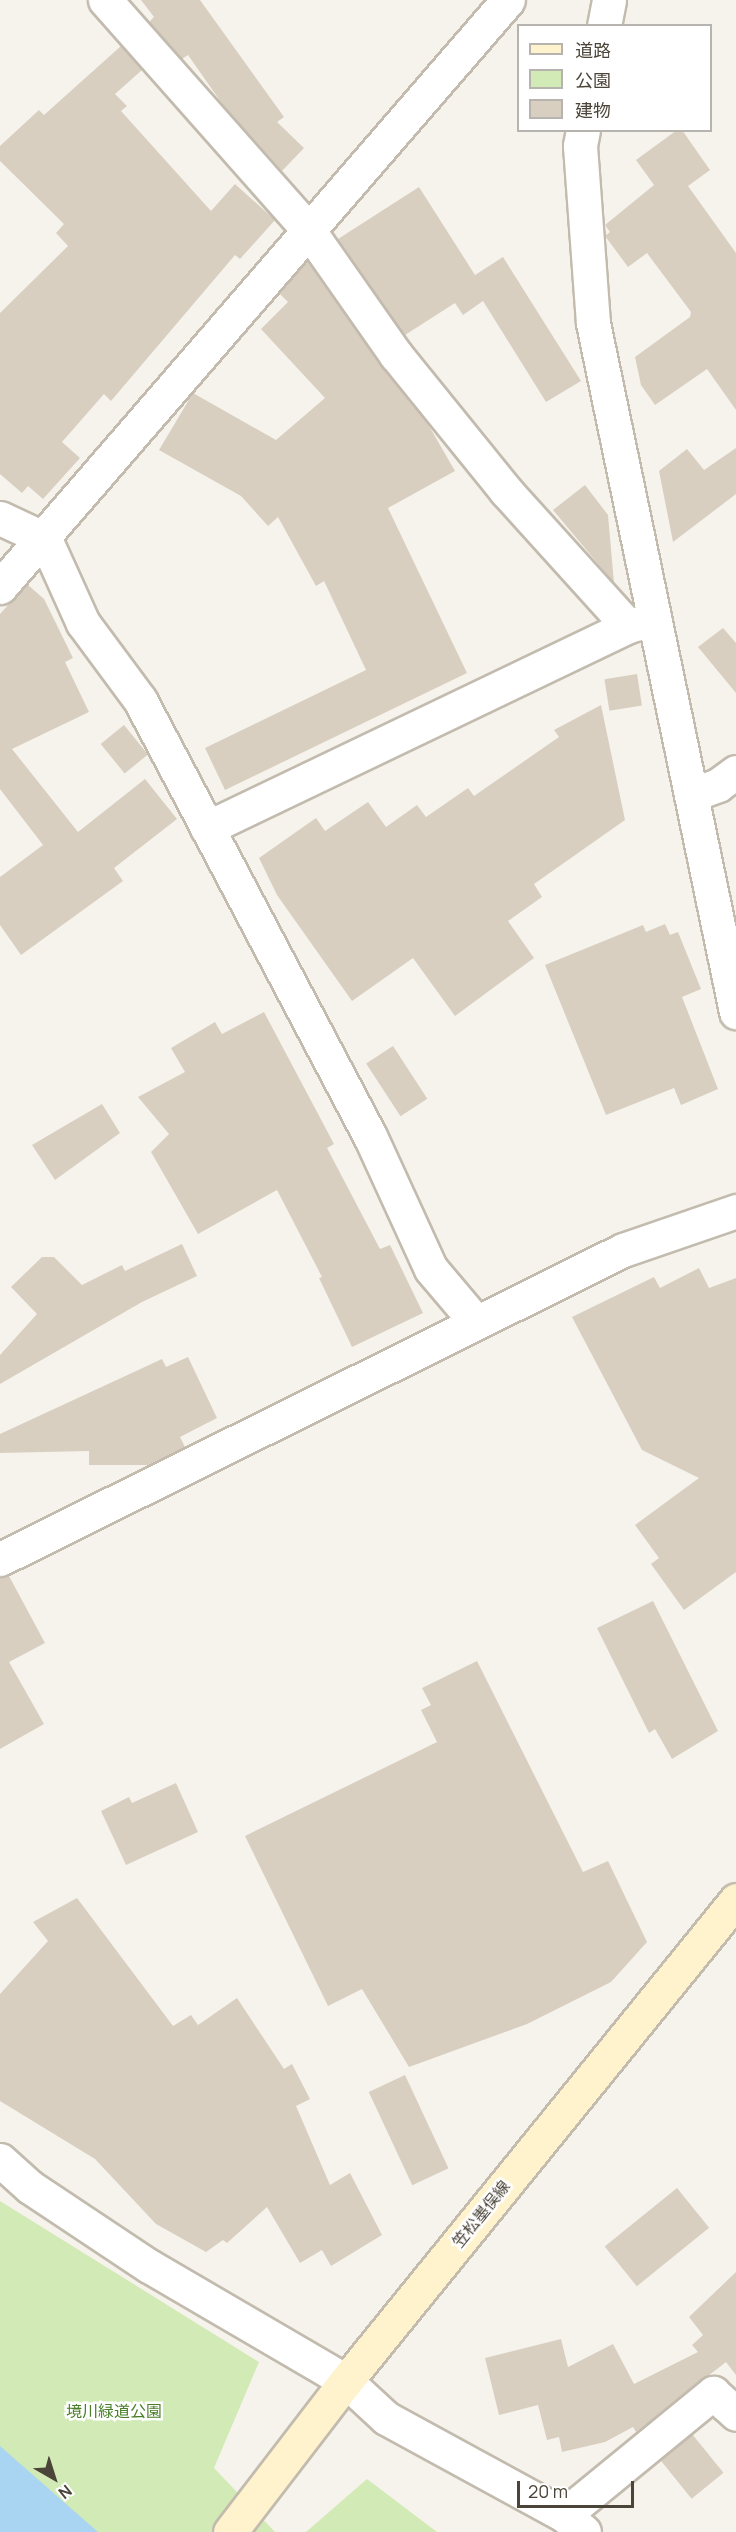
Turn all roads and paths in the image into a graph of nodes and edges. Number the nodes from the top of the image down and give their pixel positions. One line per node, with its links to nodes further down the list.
1 (105, 0): 6 (street)
2 (508, 0): 6 (street)
3 (609, 0): 4 (street)
4 (604, 24)
5 (583, 132): 10 (street)
6 (307, 228): 8 (street); 10 (street)
7 (0, 518): 8 (street)
8 (45, 538): 9 (street); 13 (street)
9 (0, 587)
10 (642, 622): 12 (street); 13 (street)
11 (736, 772): 12 (street)
12 (692, 795): 14 (street)
13 (207, 828): 16 (street)
14 (736, 1012)
15 (736, 1211): 16 (street)
16 (475, 1322): 17 (street)
17 (0, 1559)
18 (736, 1900): 20 (main road, 笠松墨俣線)
19 (0, 2160): 20 (street)
20 (345, 2381): 22 (street); 23 (main road, 笠松墨俣線)
21 (736, 2414): 22 (street)
22 (574, 2523)
23 (230, 2532)

